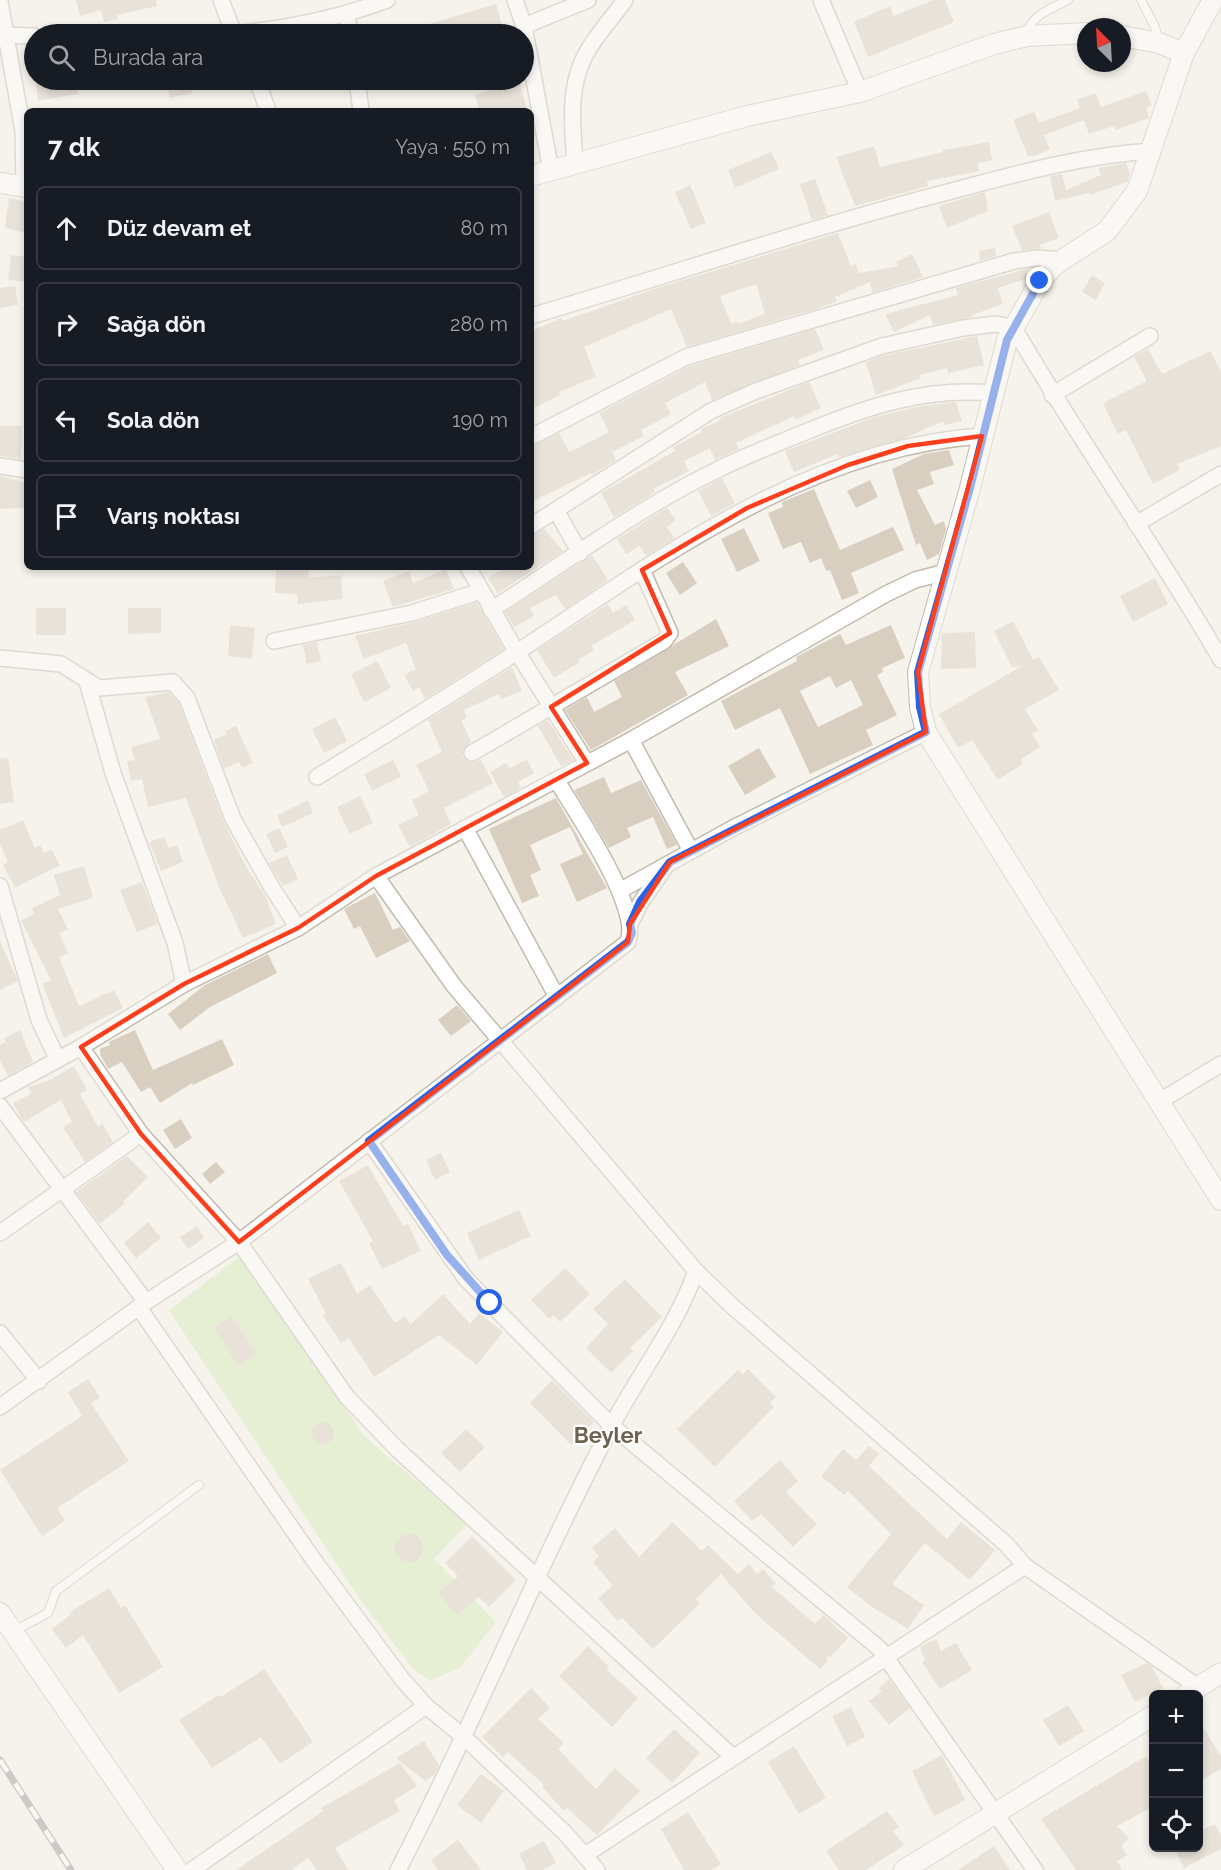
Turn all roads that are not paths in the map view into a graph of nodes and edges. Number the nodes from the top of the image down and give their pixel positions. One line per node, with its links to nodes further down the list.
1 (220, 0): 12 (street)
2 (387, 0): 11 (street)
3 (515, 0): 15 (street)
4 (588, 0): 16 (street)
5 (625, 0): 32 (street)
6 (821, 0): 27 (street)
7 (1068, 0): 20 (lane)
8 (1141, 0): 22 (lane)
9 (1213, 0): 23 (street)
10 (0, 2): 18 (street)
11 (347, 15): 13 (street); 14 (street)
12 (229, 24)
13 (308, 24)
14 (348, 24)
15 (523, 24)
16 (529, 24)
17 (1077, 33): 20 (street)
18 (3, 35): 19 (street); 30 (street)
19 (24, 36)
20 (1027, 36): 27 (street)
21 (1131, 38): 22 (street)
22 (1159, 43): 23 (street)
23 (1184, 53): 31 (street)
24 (534, 80): 33 (street)
25 (261, 90): 28 (street)
26 (358, 90): 29 (street)
27 (860, 92): 32 (street)
28 (267, 108)
29 (361, 108)
30 (24, 150)
31 (1153, 151): 37 (street); 38 (street)
32 (575, 164): 33 (street)
33 (551, 171): 34 (street)
34 (534, 175)
35 (0, 183): 36 (street)
36 (24, 187)
37 (1063, 260): 39 (street); 43 (street)
38 (534, 314)
39 (1014, 328): 41 (street); 42 (street); 48 (street)
40 (1150, 336): 42 (street)
41 (992, 393): 44 (street); 51 (street)
42 (1052, 395): 50 (street)
43 (534, 435)
44 (982, 436): 53 (street); 54 (street)
45 (0, 466): 46 (street)
46 (24, 470)
47 (1221, 474): 50 (street)
48 (556, 510): 49 (street); 51 (street)
49 (534, 524)
50 (1136, 524): 60 (street)
51 (580, 553): 56 (street)
52 (470, 570): 55 (street)
53 (642, 570): 58 (street); 62 (street)
54 (946, 572): 63 (street); 64 (street)
55 (481, 591): 56 (street); 57 (street)
56 (491, 610): 58 (street)
57 (274, 640)
58 (517, 652): 62 (street); 67 (street)
59 (0, 658): 61 (street)
60 (1221, 660)
61 (87, 682): 76 (street); 77 (street)
62 (551, 707): 65 (street); 66 (street)
63 (926, 732): 70 (street); 84 (street)
64 (631, 740): 66 (street); 70 (street)
65 (472, 753)
66 (587, 763): 68 (street)
67 (317, 777)
68 (557, 780): 69 (street); 74 (street)
69 (465, 828): 72 (street); 78 (street)
70 (691, 851): 71 (street)
71 (670, 862): 74 (street); 75 (street)
72 (376, 876): 76 (street); 79 (street)
73 (0, 886): 81 (street)
74 (621, 890): 75 (street)
75 (630, 924): 78 (street)
76 (298, 928): 77 (street)
77 (184, 984): 80 (street)
78 (557, 997): 79 (street)
79 (501, 1041): 87 (street); 92 (street)
80 (81, 1047): 81 (street); 86 (street)
81 (57, 1058): 83 (street)
82 (1221, 1064): 84 (street)
83 (0, 1091)
84 (1160, 1101): 89 (street)
85 (0, 1106): 88 (street)
86 (141, 1134): 88 (street); 91 (street)
87 (369, 1141): 91 (street); 97 (street)
88 (61, 1190): 90 (street); 93 (street)
89 (1221, 1200)
90 (0, 1233)
91 (239, 1242): 93 (street); 100 (street)
92 (696, 1271): 97 (street); 99 (street)
93 (142, 1305): 95 (street); 107 (street)
94 (0, 1334): 95 (street)
95 (39, 1381): 96 (street)
96 (0, 1407)
97 (612, 1426): 100 (street); 103 (street)
98 (199, 1485): 102 (lane)
99 (1025, 1566): 103 (street); 105 (street)
100 (538, 1580): 109 (street); 110 (street)
101 (0, 1613): 102 (street)
102 (13, 1631): 113 (street)
103 (886, 1656): 110 (street); 111 (street)
104 (1221, 1673): 106 (street)
105 (1192, 1690)
106 (1195, 1690)
107 (426, 1706): 109 (street); 114 (street)
108 (1149, 1718): 111 (street)
109 (465, 1738): 112 (street); 115 (street)
110 (733, 1757): 112 (street)
111 (996, 1813): 117 (street); 118 (street)
112 (585, 1855): 116 (street)
113 (177, 1870)
114 (192, 1870)
115 (398, 1870)
116 (597, 1870)
117 (904, 1870)
118 (1035, 1870)

